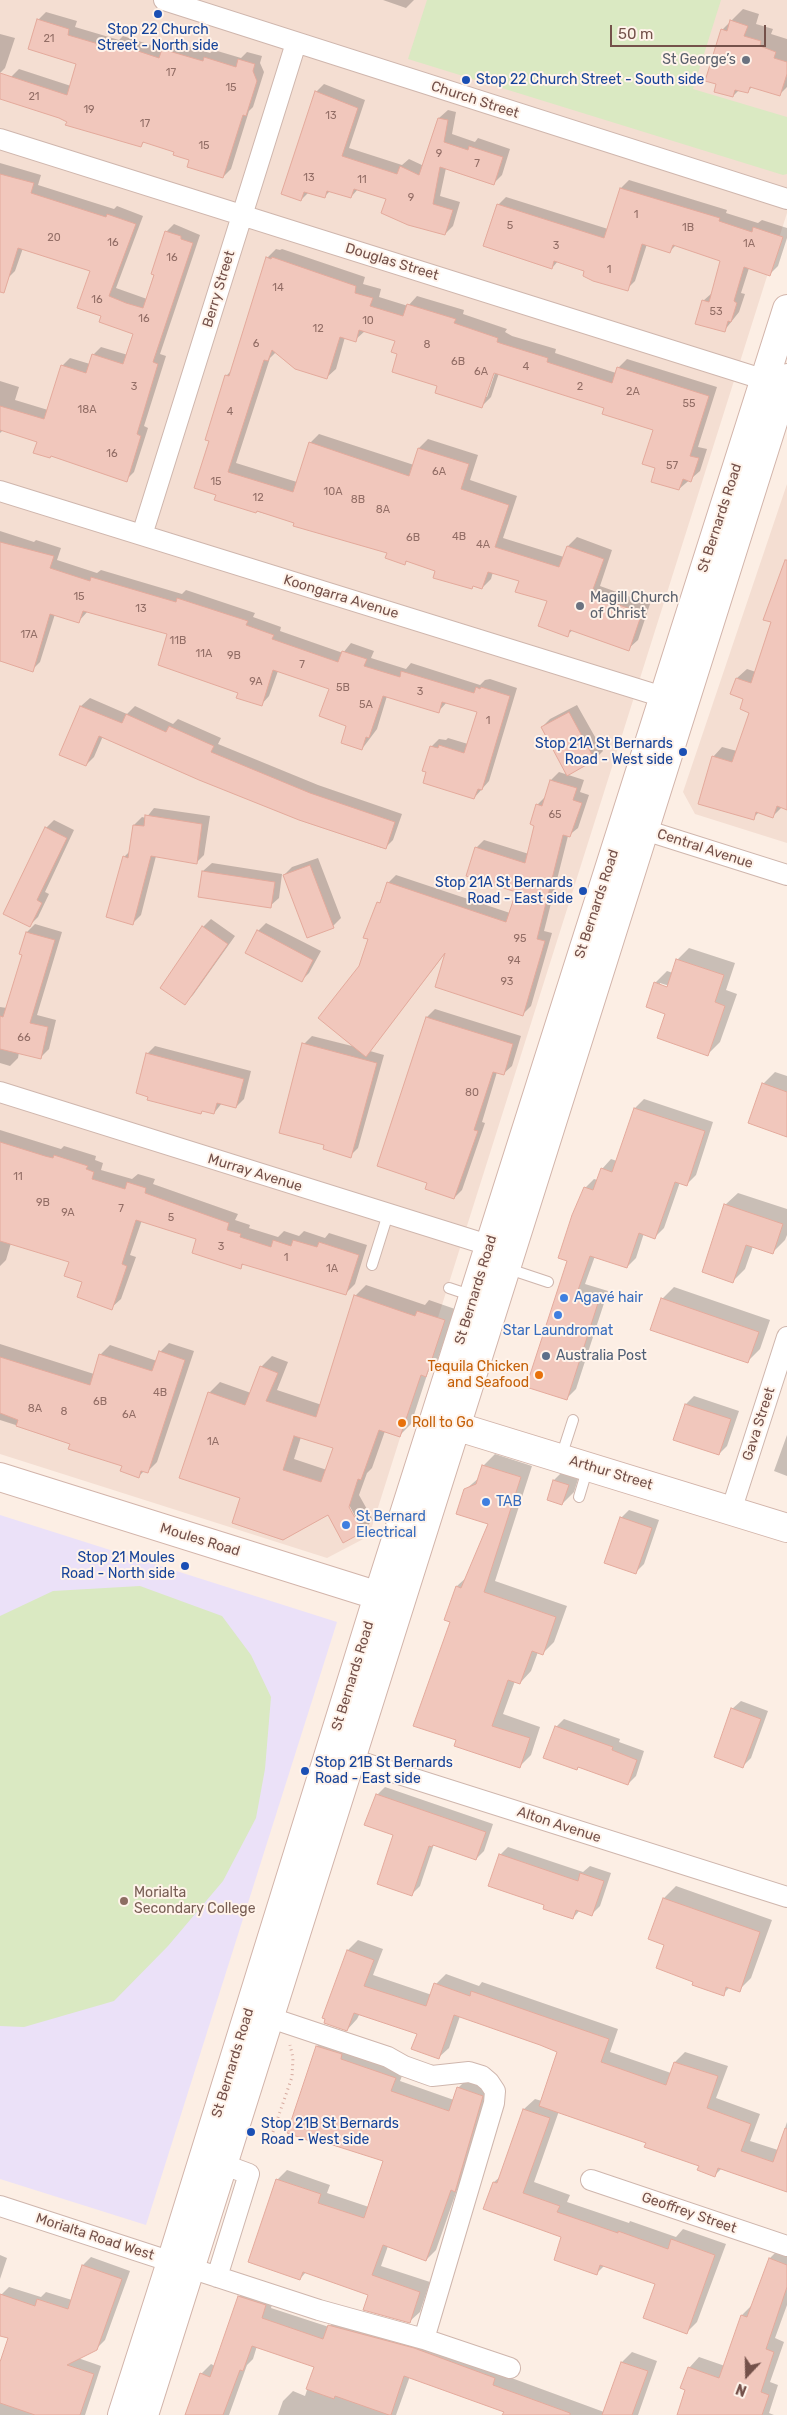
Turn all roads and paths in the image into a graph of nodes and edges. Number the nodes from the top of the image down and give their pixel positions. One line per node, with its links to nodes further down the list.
1 (164, 0): 2 (street, Church Street)
2 (220, 8): 3 (street, Church Street)
3 (296, 43): 5 (street, Church Street); 6 (street, Berry Street)
4 (0, 138): 6 (street, Douglas Street)
5 (787, 199)
6 (243, 215): 8 (street, Douglas Street); 10 (street, Berry Street)
7 (787, 309): 8 (main road, St Bernards Road)
8 (779, 381): 11 (main road, St Bernards Road)
9 (0, 491): 10 (street, Koongarra Avenue)
10 (142, 535): 11 (street, Koongarra Avenue)
11 (673, 700): 12 (main road, St Bernards Road)
12 (633, 826): 13 (street, Central Avenue); 16 (main road, St Bernards Road)
13 (787, 875)
14 (0, 1092): 15 (street, Murray Avenue)
15 (388, 1214): 16 (street, Murray Avenue); 17 (lane)
16 (502, 1255): 18 (lane); 20 (main road, St Bernards Road); 23 (main road, St Bernards Road)
17 (372, 1265)
18 (548, 1282)
19 (449, 1288): 20 (lane)
20 (474, 1297): 23 (main road, St Bernards Road)
21 (787, 1337): 28 (street, Gava Street)
22 (573, 1420): 24 (lane)
23 (446, 1422): 24 (main road, Arthur Street); 30 (main road, St Bernards Road)
24 (561, 1458): 25 (main road, Arthur Street)
25 (588, 1466): 27 (lane); 28 (main road, Arthur Street)
26 (0, 1477): 30 (main road, Moules Road)
27 (579, 1497)
28 (731, 1510): 29 (main road, Arthur Street)
29 (787, 1528)
30 (389, 1599): 31 (main road, St Bernards Road)
31 (340, 1755): 32 (street, Alton Avenue); 33 (main road, St Bernards Road); 40 (main road, St Bernards Road)
32 (787, 1897)
33 (268, 2017): 36 (main road, St Bernards Road); 42 (street)
34 (289, 2044): 35 (path)
35 (273, 2132)
36 (222, 2164): 40 (main road, St Bernards Road); 41 (street)
37 (591, 2180): 39 (street, Geoffrey Street)
38 (0, 2206): 40 (street, Morialta Road West)
39 (787, 2246)
40 (181, 2265): 41 (street, Morialta Road West); 44 (main road, St Bernards Road); 45 (main road, St Bernards Road)
41 (217, 2277): 42 (street, Morialta Road West)
42 (424, 2339): 43 (street, Morialta Road West)
43 (510, 2368)
44 (122, 2415)
45 (144, 2415)

